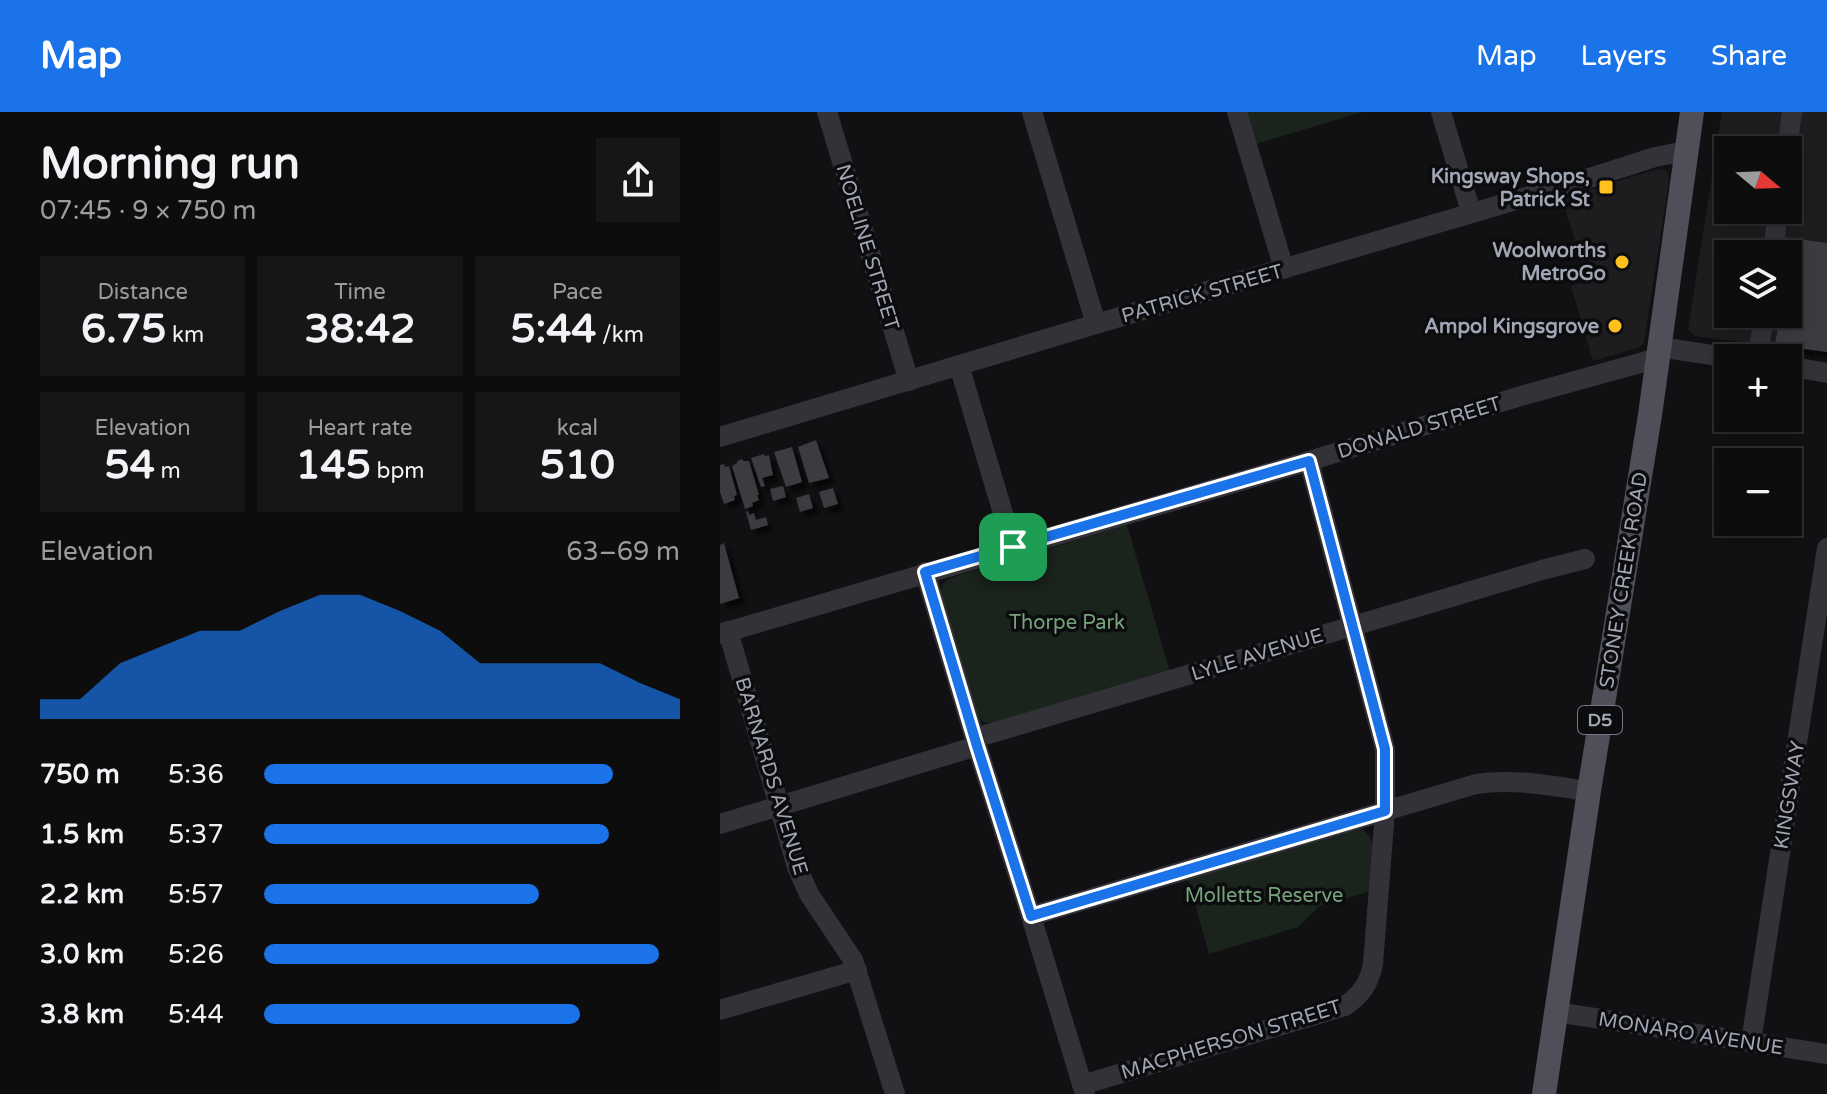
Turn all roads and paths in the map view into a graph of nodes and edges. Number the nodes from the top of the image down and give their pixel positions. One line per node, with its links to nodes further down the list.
1 (827, 112): 17 (street, NOELINE STREET)
2 (1032, 112): 11 (street)
3 (1237, 112): 10 (street)
4 (1441, 112): 9 (street)
5 (1792, 112): 7 (street)
6 (1693, 114): 8 (main road, STONEY CREEK ROAD / D5)
7 (1789, 136)
8 (1686, 151): 9 (street, PATRICK STREET); 12 (main road, STONEY CREEK ROAD / D5)
9 (1471, 212): 10 (street, PATRICK STREET)
10 (1284, 269): 11 (street, PATRICK STREET)
11 (1096, 324): 14 (street, PATRICK STREET)
12 (1658, 352): 13 (street); 19 (street, DONALD STREET); 27 (main road, STONEY CREEK ROAD / D5)
13 (1714, 357)
14 (959, 365): 17 (street, PATRICK STREET); 20 (street)
15 (1802, 369): 16 (street)
16 (1827, 373)
17 (909, 381): 18 (street, PATRICK STREET)
18 (720, 436)
19 (1309, 461): 20 (street, DONALD STREET); 24 (street, MACPHERSON STREET)
20 (1013, 547): 23 (street, DONALD STREET)
21 (1827, 548): 35 (street, KINGSWAY)
22 (1585, 559): 24 (street, LYLE AVENUE)
23 (925, 572): 25 (street, DONALD STREET); 26 (street)
24 (1352, 626): 26 (street, LYLE AVENUE); 29 (street, MACPHERSON STREET)
25 (724, 632): 28 (street, BARNARDS AVENUE)
26 (976, 742): 28 (street, LYLE AVENUE); 31 (street)
27 (1589, 791): 29 (street); 34 (main road, STONEY CREEK ROAD / D5)
28 (780, 806): 30 (street, LYLE AVENUE); 32 (street, BARNARDS AVENUE)
29 (1385, 811): 31 (street); 37 (street, MACPHERSON STREET)
30 (720, 824)
31 (1031, 916): 37 (street)
32 (857, 970): 33 (street); 38 (street, BARNARDS AVENUE)
33 (720, 1010)
34 (1556, 1012): 35 (street, MONARO AVENUE); 39 (main road, STONEY CREEK ROAD / D5)
35 (1751, 1042): 36 (street, MONARO AVENUE)
36 (1827, 1054)
37 (1083, 1090)
38 (895, 1094)
39 (1544, 1094)

